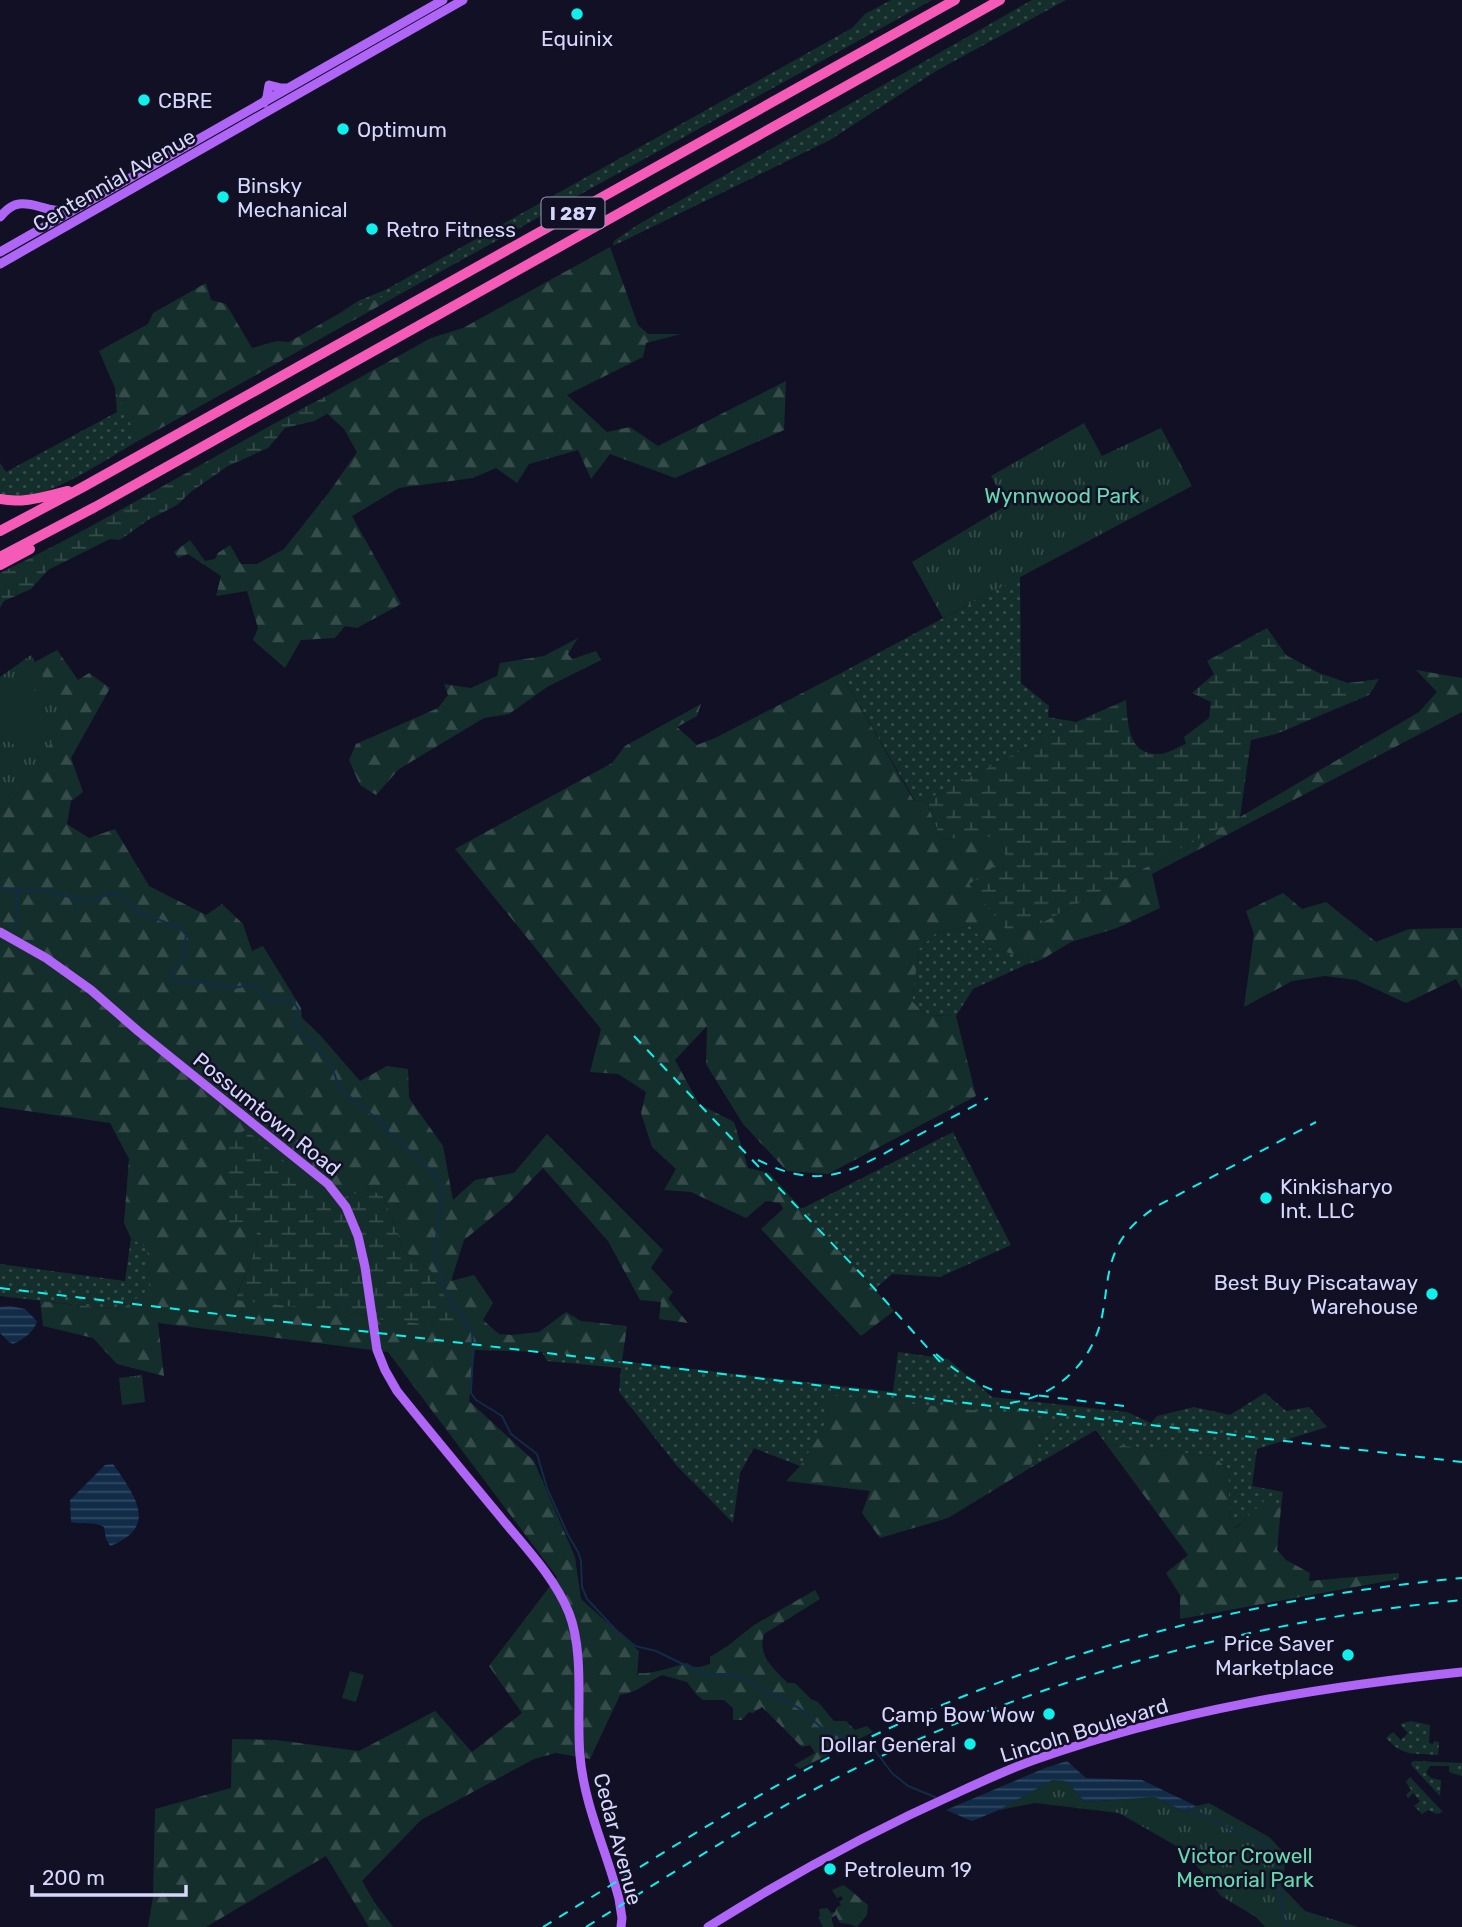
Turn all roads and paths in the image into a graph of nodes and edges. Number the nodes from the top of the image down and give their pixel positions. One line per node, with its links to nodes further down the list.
1 (443, 0): 5 (main road, Centennial Avenue)
2 (463, 0): 8 (main road, Centennial Avenue)
3 (955, 0): 9 (highway, I 287)
4 (1000, 0): 12 (highway, I 287)
5 (77, 209): 6 (main road); 7 (main road, Centennial Avenue)
6 (0, 217)
7 (0, 253)
8 (0, 264)
9 (83, 487): 10 (highway); 11 (highway, I 287)
10 (0, 499)
11 (0, 531)
12 (47, 532): 13 (highway, I 287); 14 (highway)
13 (0, 557)
14 (0, 565)
15 (0, 932): 17 (main road, Possumtown Road)
16 (1462, 1672): 19 (main road, Lincoln Boulevard)
17 (578, 1675): 18 (main road, Cedar Avenue)
18 (621, 1927)
19 (708, 1927)

